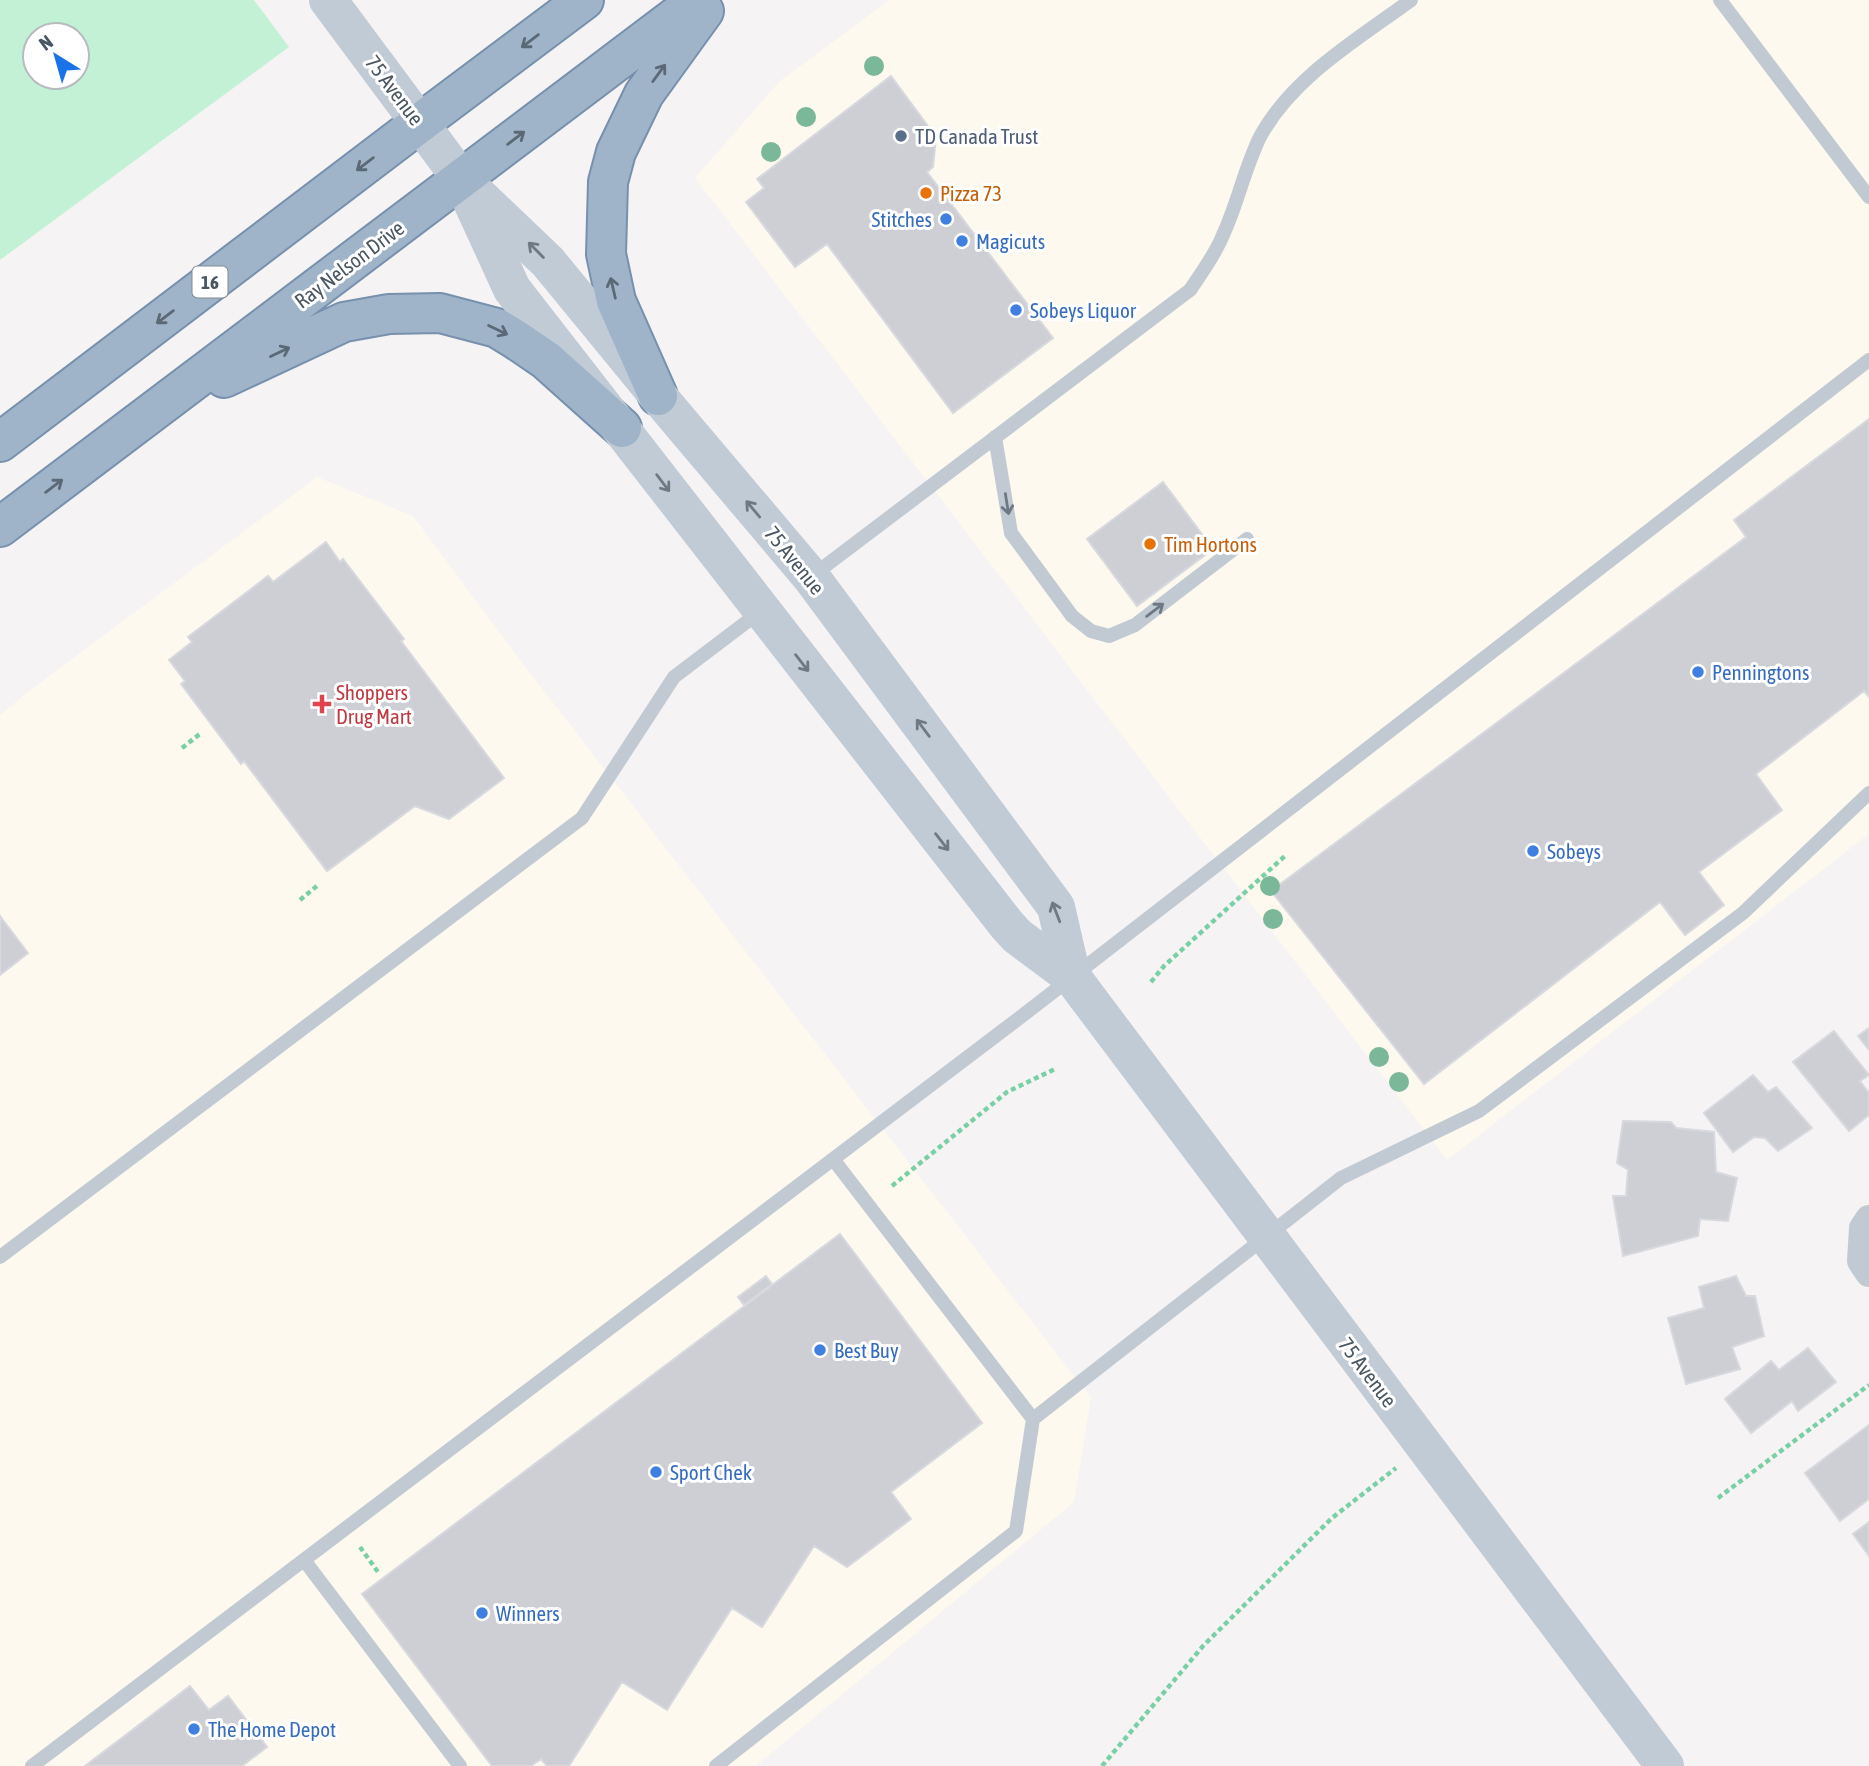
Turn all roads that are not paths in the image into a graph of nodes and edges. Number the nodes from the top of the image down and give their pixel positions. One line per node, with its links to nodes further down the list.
1 (328, 0): 7 (main road, 75 Avenue)
2 (584, 0): 7 (highway, 16, one-way to 7)
3 (698, 0): 8 (highway, Ray Nelson Drive, one-way to 3)
4 (712, 0): 11 (highway, one-way to 4)
5 (1411, 0): 14 (lane)
6 (1720, 0): 9 (lane)
7 (420, 123): 8 (main road, 75 Avenue); 15 (highway, 16, one-way to 15)
8 (462, 180): 11 (main road, 75 Avenue, one-way to 8); 12 (highway, Ray Nelson Drive); 13 (main road, 75 Avenue)
9 (1869, 197)
10 (1869, 360): 21 (lane)
11 (658, 396): 18 (main road, 75 Avenue, one-way to 11)
12 (152, 412): 13 (highway, one-way to 13); 16 (highway, Ray Nelson Drive, one-way to 12)
13 (622, 429): 19 (main road, 75 Avenue, one-way to 19)
14 (995, 437): 17 (lane, one-way to 17); 18 (lane)
15 (0, 442)
16 (0, 527)
17 (1247, 539)
18 (811, 577): 21 (main road, 75 Avenue, one-way to 18)
19 (761, 611): 21 (main road, 75 Avenue, one-way to 21); 25 (lane)
20 (1869, 793): 24 (lane)
21 (1072, 978): 22 (lane); 24 (main road, 75 Avenue)
22 (834, 1159): 27 (lane); 28 (lane)
23 (1866, 1223): 26 (street)
24 (1265, 1237): 27 (lane); 32 (main road, 75 Avenue)
25 (0, 1257)
26 (1869, 1273)
27 (1033, 1419): 31 (lane)
28 (304, 1560): 29 (lane); 30 (lane)
29 (32, 1766)
30 (460, 1766)
31 (716, 1766)
32 (1664, 1766)

